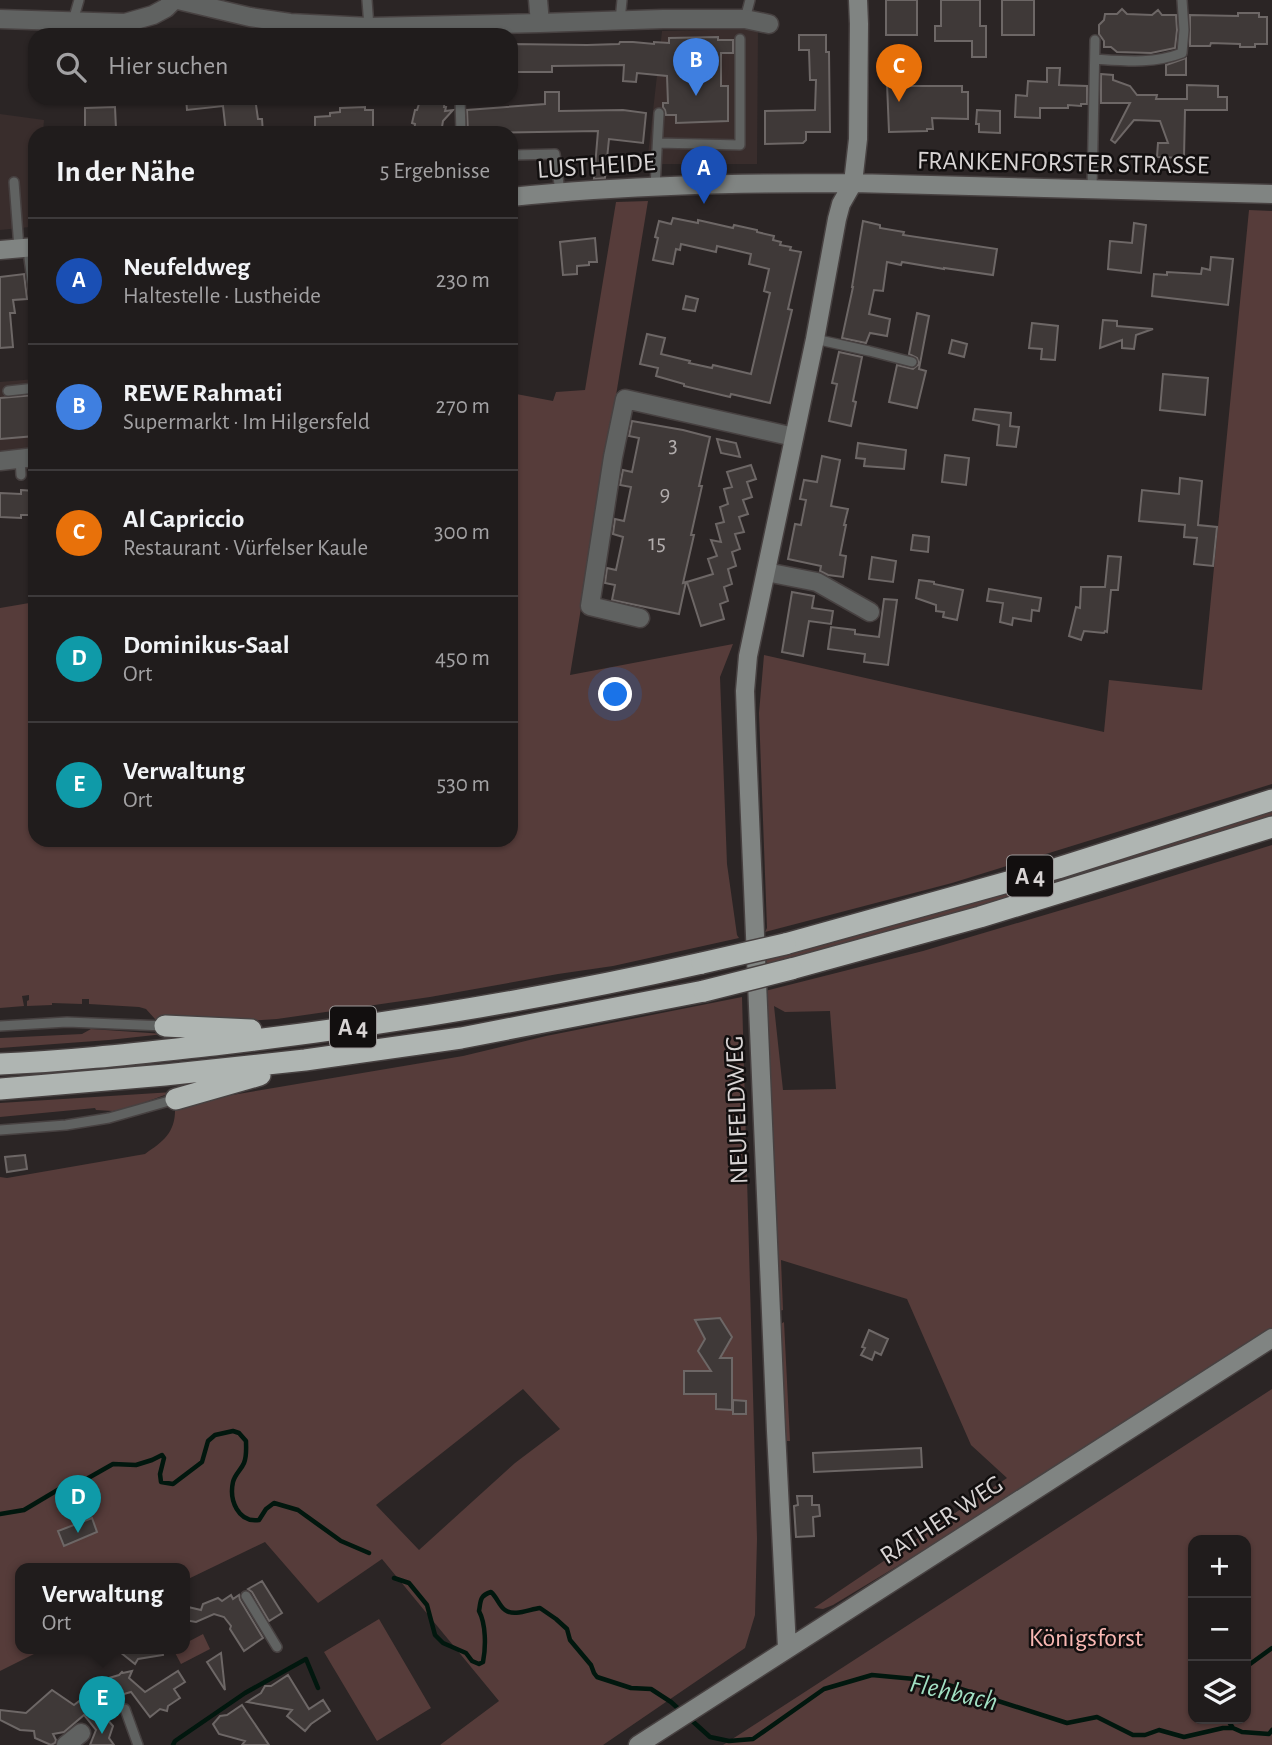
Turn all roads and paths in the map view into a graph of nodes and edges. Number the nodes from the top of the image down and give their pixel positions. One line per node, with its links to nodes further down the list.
1 (79, 0): 11 (lane)
2 (176, 0): 11 (street); 15 (street)
3 (367, 0): 15 (lane)
4 (538, 0): 13 (street)
5 (622, 0): 12 (lane)
6 (750, 0): 10 (lane)
7 (858, 0): 25 (main road, NEUFELDWEG)
8 (1182, 0): 18 (lane)
9 (0, 19): 11 (street)
10 (744, 19): 12 (street); 14 (street)
11 (73, 21)
12 (620, 21): 13 (street)
13 (540, 23): 15 (street)
14 (769, 24)
15 (369, 27)
16 (740, 39): 22 (lane)
17 (1095, 40): 18 (lane)
18 (1095, 60): 27 (lane)
19 (460, 105): 21 (lane)
20 (659, 113): 22 (lane)
21 (461, 126)
22 (658, 143): 26 (lane)
23 (518, 155): 28 (lane)
24 (14, 182): 31 (lane)
25 (853, 183): 26 (main road, LUSTHEIDE); 27 (main road, FRANKENFORSTER STRASSE); 33 (main road, NEUFELDWEG)
26 (655, 187): 28 (main road, LUSTHEIDE)
27 (1092, 189): 29 (main road, FRANKENFORSTER STRASSE)
28 (560, 192): 30 (main road, LUSTHEIDE)
29 (1272, 194)
30 (518, 196)
31 (28, 247): 32 (main road)
32 (0, 250)
33 (815, 339): 34 (lane); 37 (main road, NEUFELDWEG)
34 (912, 362)
35 (28, 389): 36 (lane)
36 (8, 391)
37 (794, 437): 40 (main road, NEUFELDWEG); 42 (street)
38 (0, 460): 39 (street)
39 (25, 464)
40 (766, 572): 41 (street); 56 (main road, NEUFELDWEG)
41 (870, 612)
42 (640, 618)
43 (1272, 800): 47 (highway, A 4, bridge)
44 (1272, 827): 48 (highway, A 4, bridge)
45 (0, 1026): 46 (lane)
46 (165, 1026): 47 (highway)
47 (319, 1032): 49 (highway, A 4)
48 (305, 1060): 50 (highway, A 4); 51 (highway)
49 (0, 1064)
50 (0, 1089)
51 (176, 1099): 52 (lane)
52 (0, 1130)
53 (1272, 1338): 56 (main road, RATHER WEG)
54 (246, 1596): 55 (lane)
55 (277, 1647)
56 (787, 1648): 61 (main road, RATHER WEG)
57 (125, 1709): 60 (lane)
58 (81, 1733): 59 (street)
59 (66, 1745)
60 (138, 1745)
61 (638, 1745)

